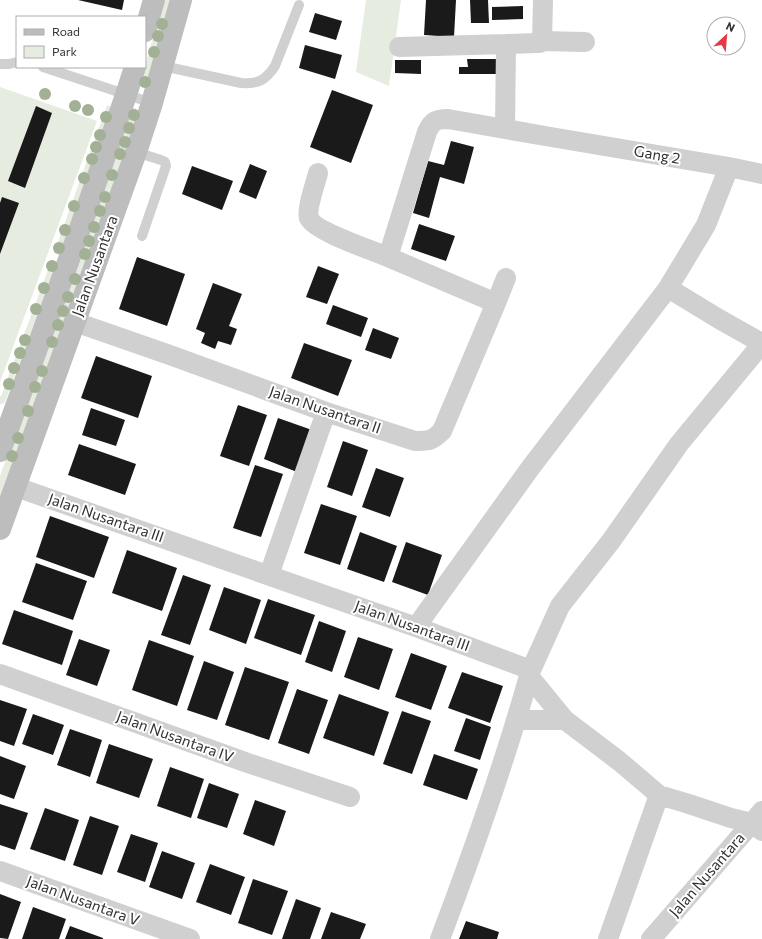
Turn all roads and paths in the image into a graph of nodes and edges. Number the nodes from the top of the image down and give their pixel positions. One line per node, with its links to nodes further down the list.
1 (154, 0): 5 (street)
2 (181, 0): 12 (street, Jalan Nusantara)
3 (543, 0): 6 (street)
4 (299, 5): 12 (lane)
5 (146, 28)
6 (542, 41): 7 (street); 8 (street)
7 (585, 42)
8 (506, 44): 9 (street); 17 (street)
9 (399, 47)
10 (16, 62): 11 (lane)
11 (0, 64)
12 (163, 66): 16 (street, Jalan Nusantara)
13 (46, 68): 15 (lane)
14 (135, 68): 15 (street, Jalan Nusantara)
15 (126, 95): 16 (lane); 29 (street, Jalan Nusantara)
16 (152, 103): 18 (street, Jalan Nusantara)
17 (505, 129): 19 (street, Gang 2); 23 (street, Gang 2)
18 (136, 152): 22 (lane); 27 (street, Jalan Nusantara)
19 (729, 167): 21 (street, Gang 2); 25 (street)
20 (318, 173): 23 (street)
21 (762, 174)
22 (142, 236)
23 (388, 257): 26 (street)
24 (506, 278): 26 (street, Jalan Nusantara II)
25 (668, 288): 34 (street); 35 (street)
26 (496, 303): 28 (street, Jalan Nusantara II)
27 (75, 322): 28 (street, Jalan Nusantara II); 31 (street, Jalan Nusantara)
28 (326, 412): 33 (street)
29 (6, 417): 30 (street, Jalan Nusantara)
30 (0, 451)
31 (16, 487): 32 (street, Jalan Nusantara); 33 (street, Jalan Nusantara III)
32 (0, 529)
33 (269, 575): 34 (street, Jalan Nusantara III)
34 (416, 627): 35 (street, Jalan Nusantara III)
35 (530, 673): 37 (street); 38 (street)
36 (0, 674): 40 (street, Jalan Nusantara IV)
37 (517, 720): 38 (street); 44 (street)
38 (565, 720): 39 (street)
39 (659, 795): 41 (street); 45 (street)
40 (350, 797)
41 (759, 822): 46 (street, Jalan Nusantara)
42 (0, 871): 43 (street, Jalan Nusantara V)
43 (185, 938)
44 (440, 939)
45 (608, 939)
46 (651, 939)

